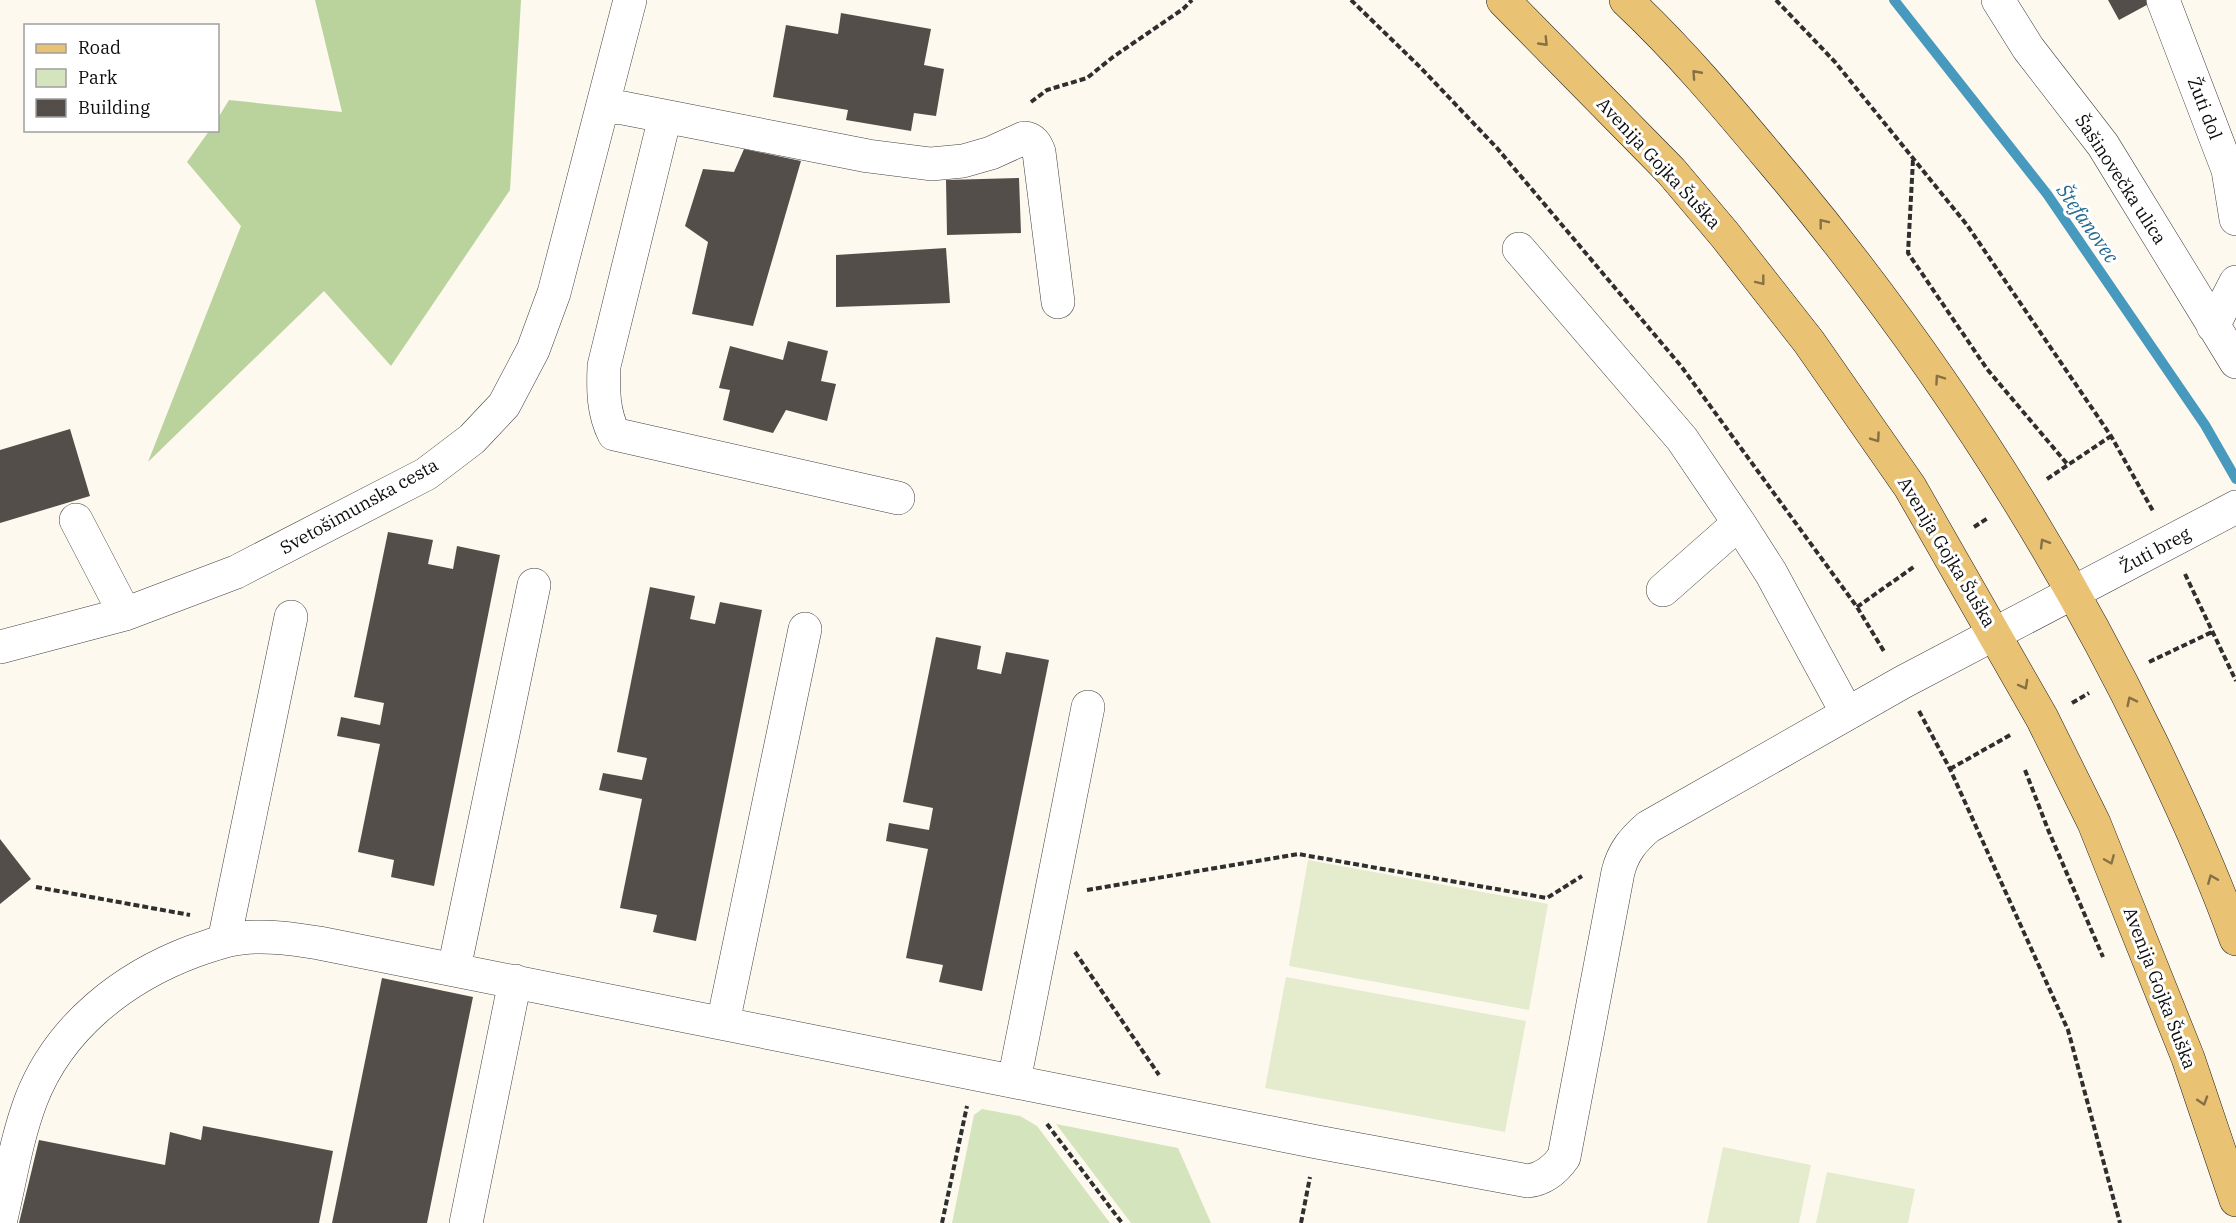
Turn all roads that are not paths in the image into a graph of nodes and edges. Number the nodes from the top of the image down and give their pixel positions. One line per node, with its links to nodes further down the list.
1 (630, 0): 6 (street, Svetošimunska cesta)
2 (1503, 0): 24 (main road, Avenija Gojka Šuška, one-way to 24)
3 (1626, 0): 20 (main road, one-way to 3)
4 (1998, 0): 12 (street, Šašinovečka ulica)
5 (2163, 0): 8 (street, Žuti dol)
6 (604, 107): 7 (street); 21 (street, Svetošimunska cesta)
7 (665, 117): 11 (street); 14 (street)
8 (2236, 219)
9 (1519, 249): 17 (street)
10 (2236, 282): 12 (street)
11 (1058, 302)
12 (2213, 326): 13 (street, Šašinovečka ulica)
13 (2236, 362)
14 (898, 498)
15 (2226, 512): 20 (street, Žuti breg)
16 (76, 520): 21 (street)
17 (1739, 523): 19 (street); 27 (street)
18 (534, 585): 30 (street)
19 (1664, 590)
20 (2074, 594): 24 (street, Žuti breg); 28 (main road, one-way to 20)
21 (125, 614): 25 (street, Svetošimunska cesta)
22 (291, 617): 29 (street)
23 (805, 629): 32 (street)
24 (1996, 634): 27 (street, Žuti breg); 34 (main road, Avenija Gojka Šuška, one-way to 34)
25 (0, 647)
26 (1088, 707): 33 (street)
27 (1847, 713): 33 (street, Žuti breg)
28 (2235, 936)
29 (224, 941): 30 (street); 35 (street)
30 (454, 969): 31 (street)
31 (514, 981): 32 (street); 36 (street)
32 (723, 1023): 33 (street)
33 (1014, 1081)
34 (2236, 1200)
35 (0, 1223)
36 (466, 1223)

